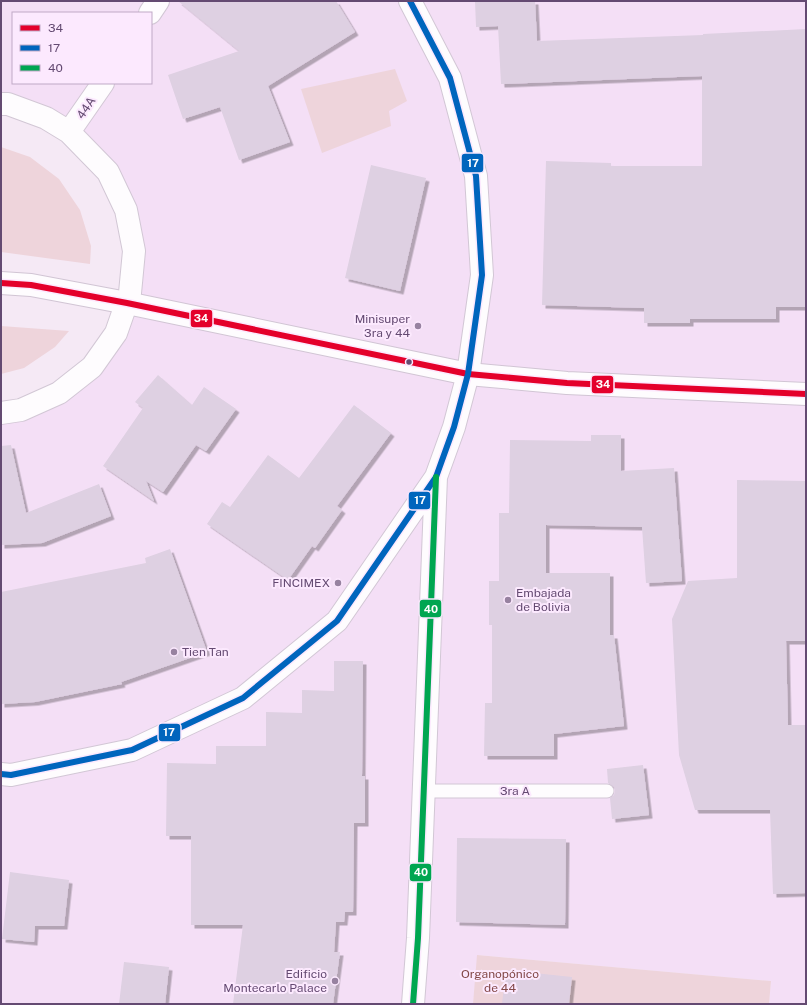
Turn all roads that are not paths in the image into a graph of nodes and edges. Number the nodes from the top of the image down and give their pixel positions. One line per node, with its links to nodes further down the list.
1 (158, 1): 3 (street)
2 (410, 1): 9 (street)
3 (151, 12)
4 (101, 84): 6 (street, 44A)
5 (1, 104): 6 (street)
6 (69, 132): 8 (street)
7 (1, 283): 8 (street)
8 (127, 303): 9 (street); 11 (street)
9 (468, 374): 10 (street); 12 (street)
10 (806, 394)
11 (1, 413)
12 (436, 477): 13 (street); 14 (street)
13 (1, 774)
14 (424, 791): 15 (lane, 3ra A); 16 (street)
15 (607, 791)
16 (413, 1004)

